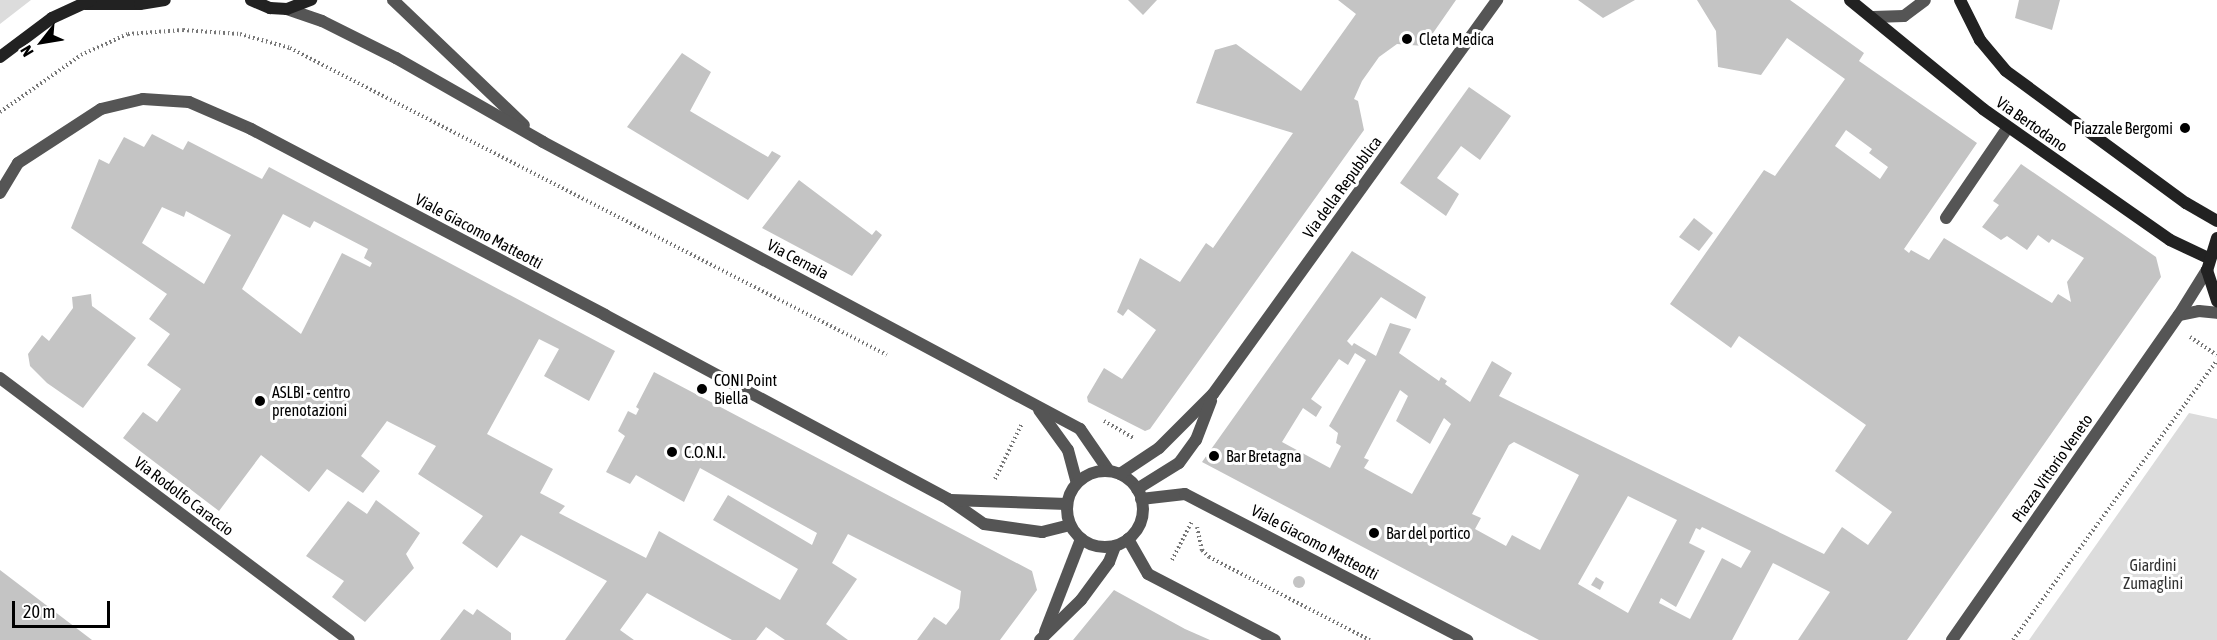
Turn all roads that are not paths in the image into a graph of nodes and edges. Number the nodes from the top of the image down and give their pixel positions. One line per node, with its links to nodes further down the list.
1 (165, 0): 9 (main road)
2 (251, 0): 10 (main road)
3 (311, 0): 10 (main road)
4 (393, 0): 14 (street, Via Cernaia)
5 (1497, 0): 24 (street, Via della Repubblica)
6 (1850, 0): 11 (main road, Via Bertodano)
7 (1925, 0): 11 (street)
8 (1960, 0): 17 (main road, Via Bertodano)
9 (88, 2): 12 (main road)
10 (287, 9): 14 (street, Via Cernaia)
11 (1873, 17): 13 (main road, Via Bertodano)
12 (0, 57)
13 (2008, 127): 16 (street); 19 (main road, Via Bertodano)
14 (543, 142): 25 (street, Via Cernaia)
15 (0, 193): 29 (street, Viale Giacomo Matteotti)
16 (1946, 218)
17 (2217, 220)
18 (2217, 238): 19 (main road)
19 (2207, 264): 20 (main road); 22 (street, Piazza Vittorio Veneto)
20 (2217, 301)
21 (2217, 313): 22 (street)
22 (2176, 320): 39 (street, Piazza Vittorio Veneto)
23 (0, 378): 36 (street, Via Rodolfo Caraccio)
24 (1213, 394): 26 (street, Via della Repubblica); 28 (street, Via della Repubblica)
25 (1037, 406): 26 (street, Via Cernaia); 27 (street, Via Cernaia)
26 (1115, 473): 27 (street); 28 (street)
27 (1077, 483): 30 (street)
28 (1139, 494): 33 (street); 38 (street, Viale Giacomo Matteotti)
29 (948, 499): 30 (street, Viale Giacomo Matteotti); 31 (street, Viale Giacomo Matteotti)
30 (1067, 504): 31 (street)
31 (1070, 525): 32 (street)
32 (1081, 539): 34 (street); 35 (street)
33 (1128, 539): 34 (street); 37 (street)
34 (1115, 546): 35 (street)
35 (1042, 637)
36 (349, 640)
37 (1275, 640)
38 (1467, 640)
39 (1952, 640)

